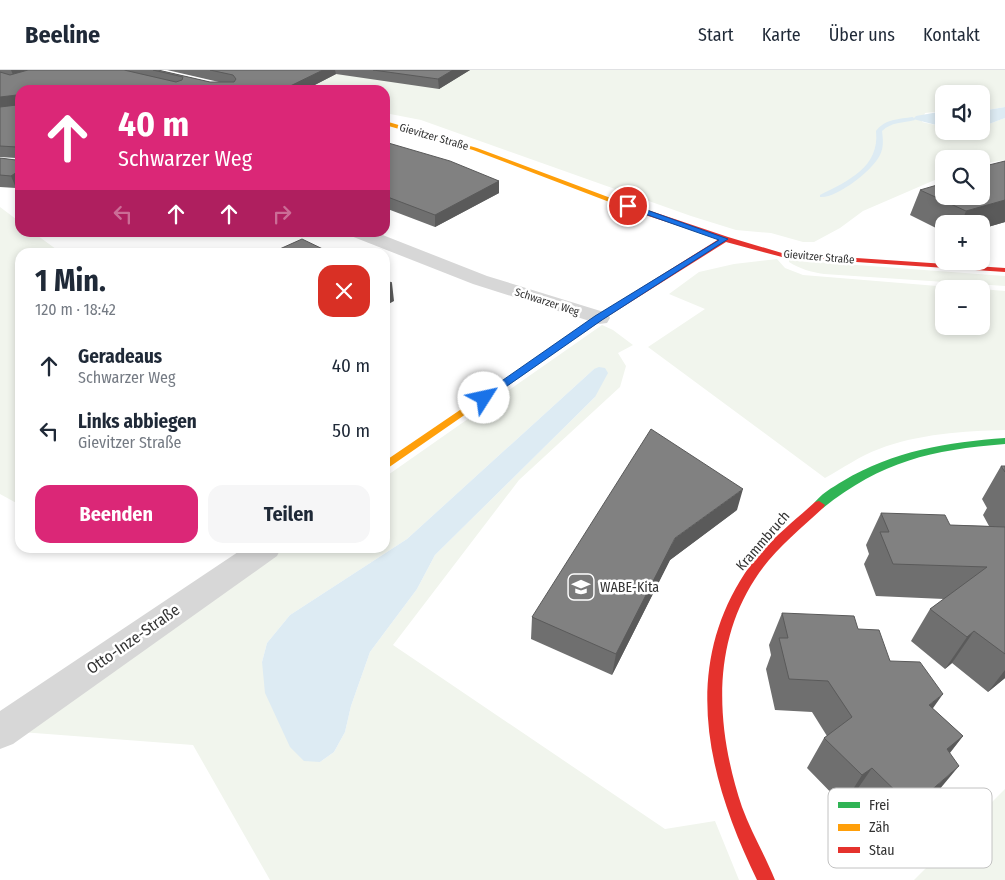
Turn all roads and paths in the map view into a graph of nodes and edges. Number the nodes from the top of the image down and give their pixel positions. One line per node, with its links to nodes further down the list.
1 (390, 124): 3 (street, Gievitzer Straße)
2 (370, 237): 5 (street, Schwarzer Weg)
3 (725, 239): 4 (street, Gievitzer Straße); 5 (street)
4 (1005, 270)
5 (599, 318): 7 (street)
6 (1005, 441): 10 (street, Krammbruch)
7 (390, 463)
8 (259, 553): 9 (street, Otto-Inze-Straße)
9 (0, 732)
10 (766, 880)

